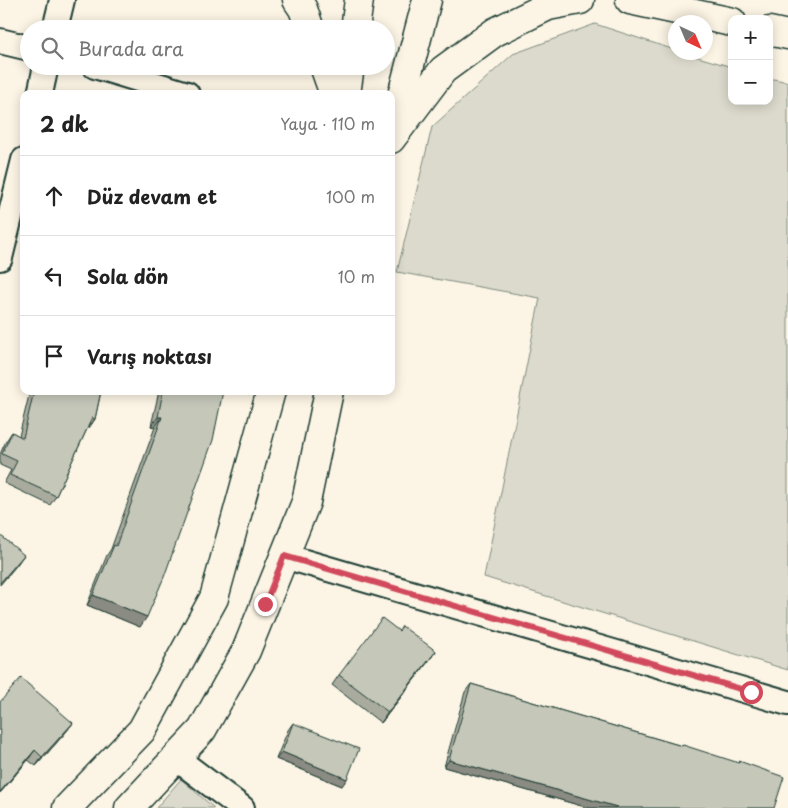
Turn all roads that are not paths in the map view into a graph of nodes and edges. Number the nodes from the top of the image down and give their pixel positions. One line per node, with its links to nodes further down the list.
1 (62, 0): 7 (street)
2 (298, 0): 8 (main road)
3 (359, 0): 9 (main road)
4 (427, 0): 23 (main road)
5 (580, 0): 24 (main road)
6 (630, 0): 10 (main road)
7 (58, 20)
8 (307, 20)
9 (356, 20)
10 (728, 21)
11 (773, 32): 12 (main road)
12 (788, 35)
13 (0, 41): 14 (street)
14 (20, 46)
15 (44, 75): 19 (street)
16 (125, 75): 20 (street)
17 (327, 75): 21 (main road)
18 (349, 75): 22 (main road)
19 (41, 90)
20 (174, 90)
21 (333, 90)
22 (347, 90)
23 (395, 123)
24 (395, 133)
25 (20, 176): 26 (street)
26 (0, 258)
27 (269, 395): 32 (main road)
28 (327, 395): 29 (main road)
29 (284, 556): 30 (street); 31 (main road)
30 (788, 703)
31 (176, 758): 33 (main road); 34 (street)
32 (67, 808)
33 (129, 808)
34 (242, 808)

